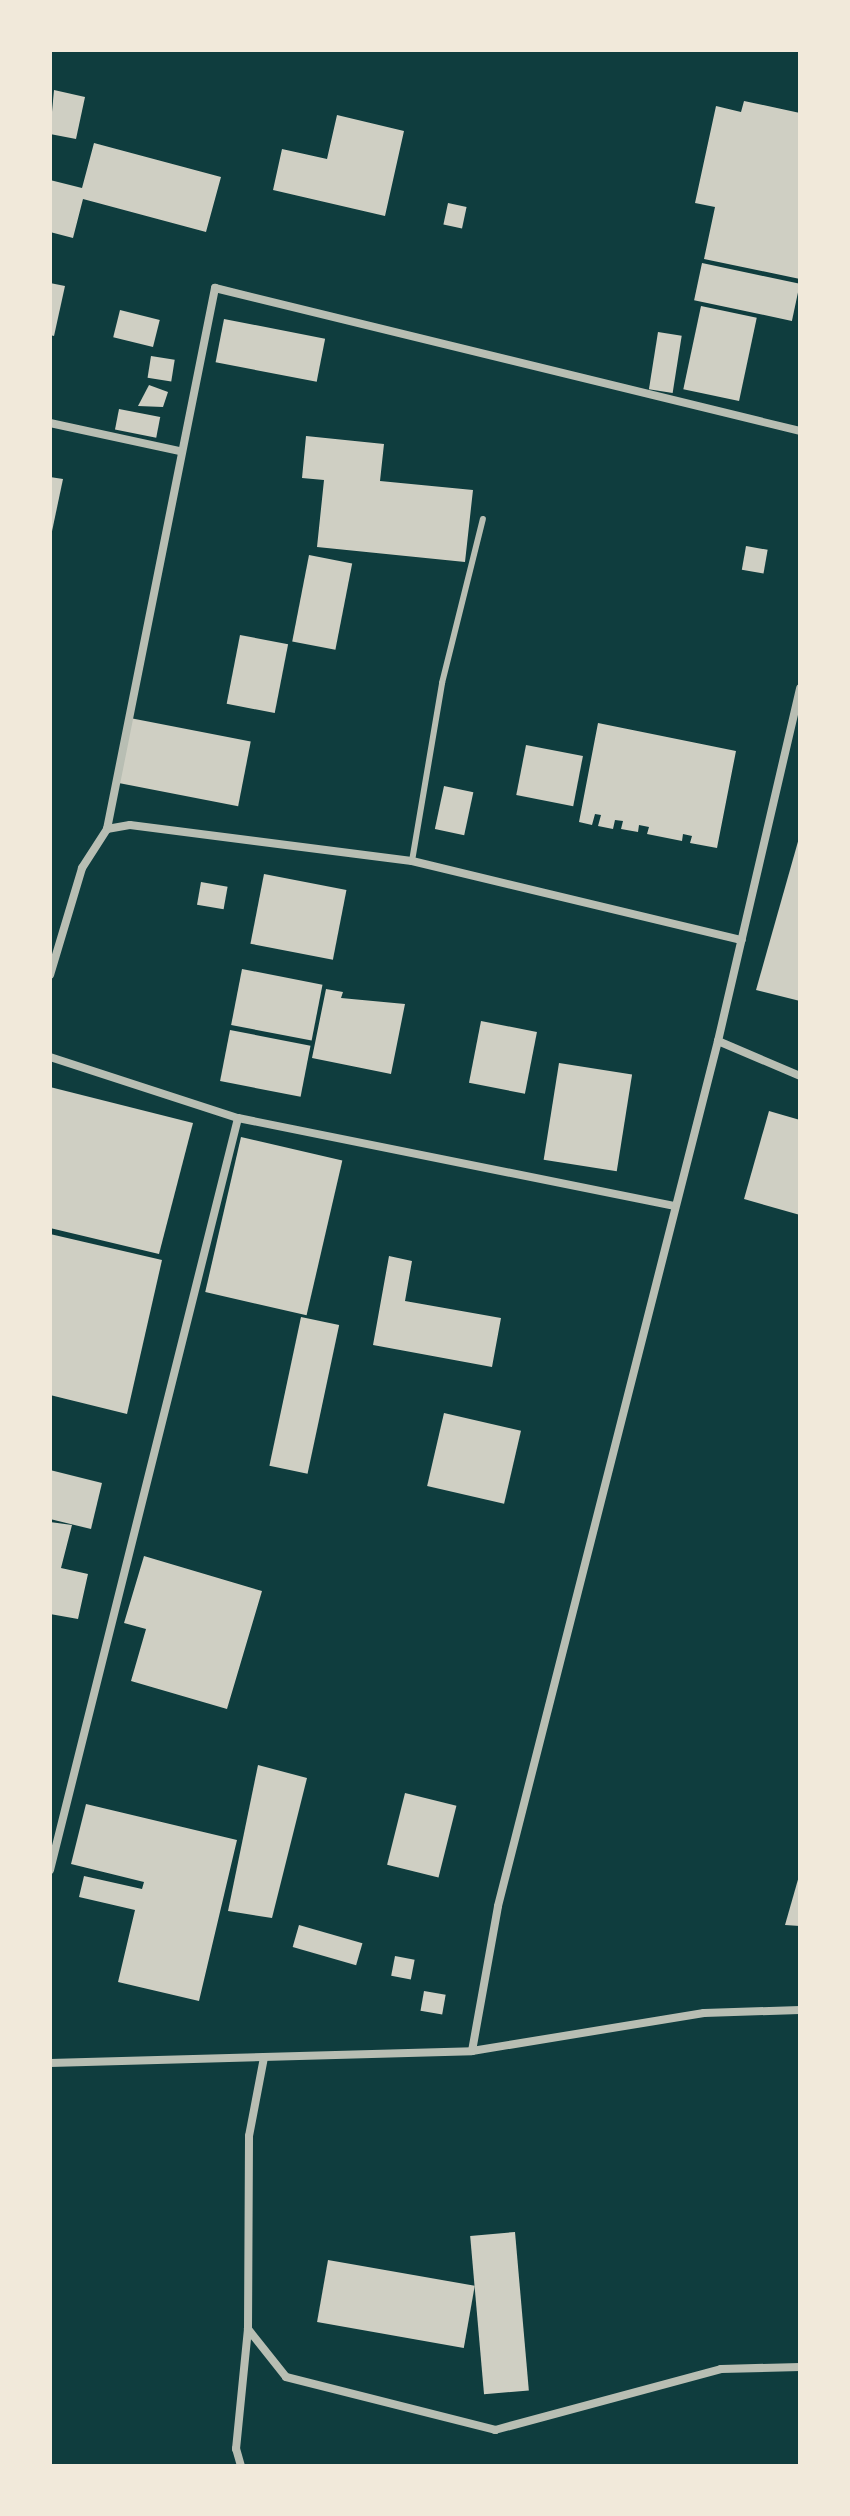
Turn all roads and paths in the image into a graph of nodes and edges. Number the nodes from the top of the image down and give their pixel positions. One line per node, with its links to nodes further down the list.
1 (50, 423): 3 (street)
2 (800, 431): 3 (street)
3 (180, 451): 6 (street)
4 (483, 519): 7 (lane)
5 (800, 688): 8 (street)
6 (107, 829): 7 (street); 9 (street)
7 (412, 861): 8 (street)
8 (742, 940): 10 (street)
9 (50, 975)
10 (718, 1041): 12 (street); 14 (street)
11 (50, 1057): 13 (street)
12 (800, 1076)
13 (238, 1118): 14 (street); 15 (street)
14 (675, 1206): 17 (street)
15 (50, 1870)
16 (800, 2010): 17 (street)
17 (472, 2051): 18 (street)
18 (264, 2057): 19 (street); 20 (street)
19 (50, 2063)
20 (248, 2329): 21 (street); 22 (street)
21 (800, 2367)
22 (241, 2466)

